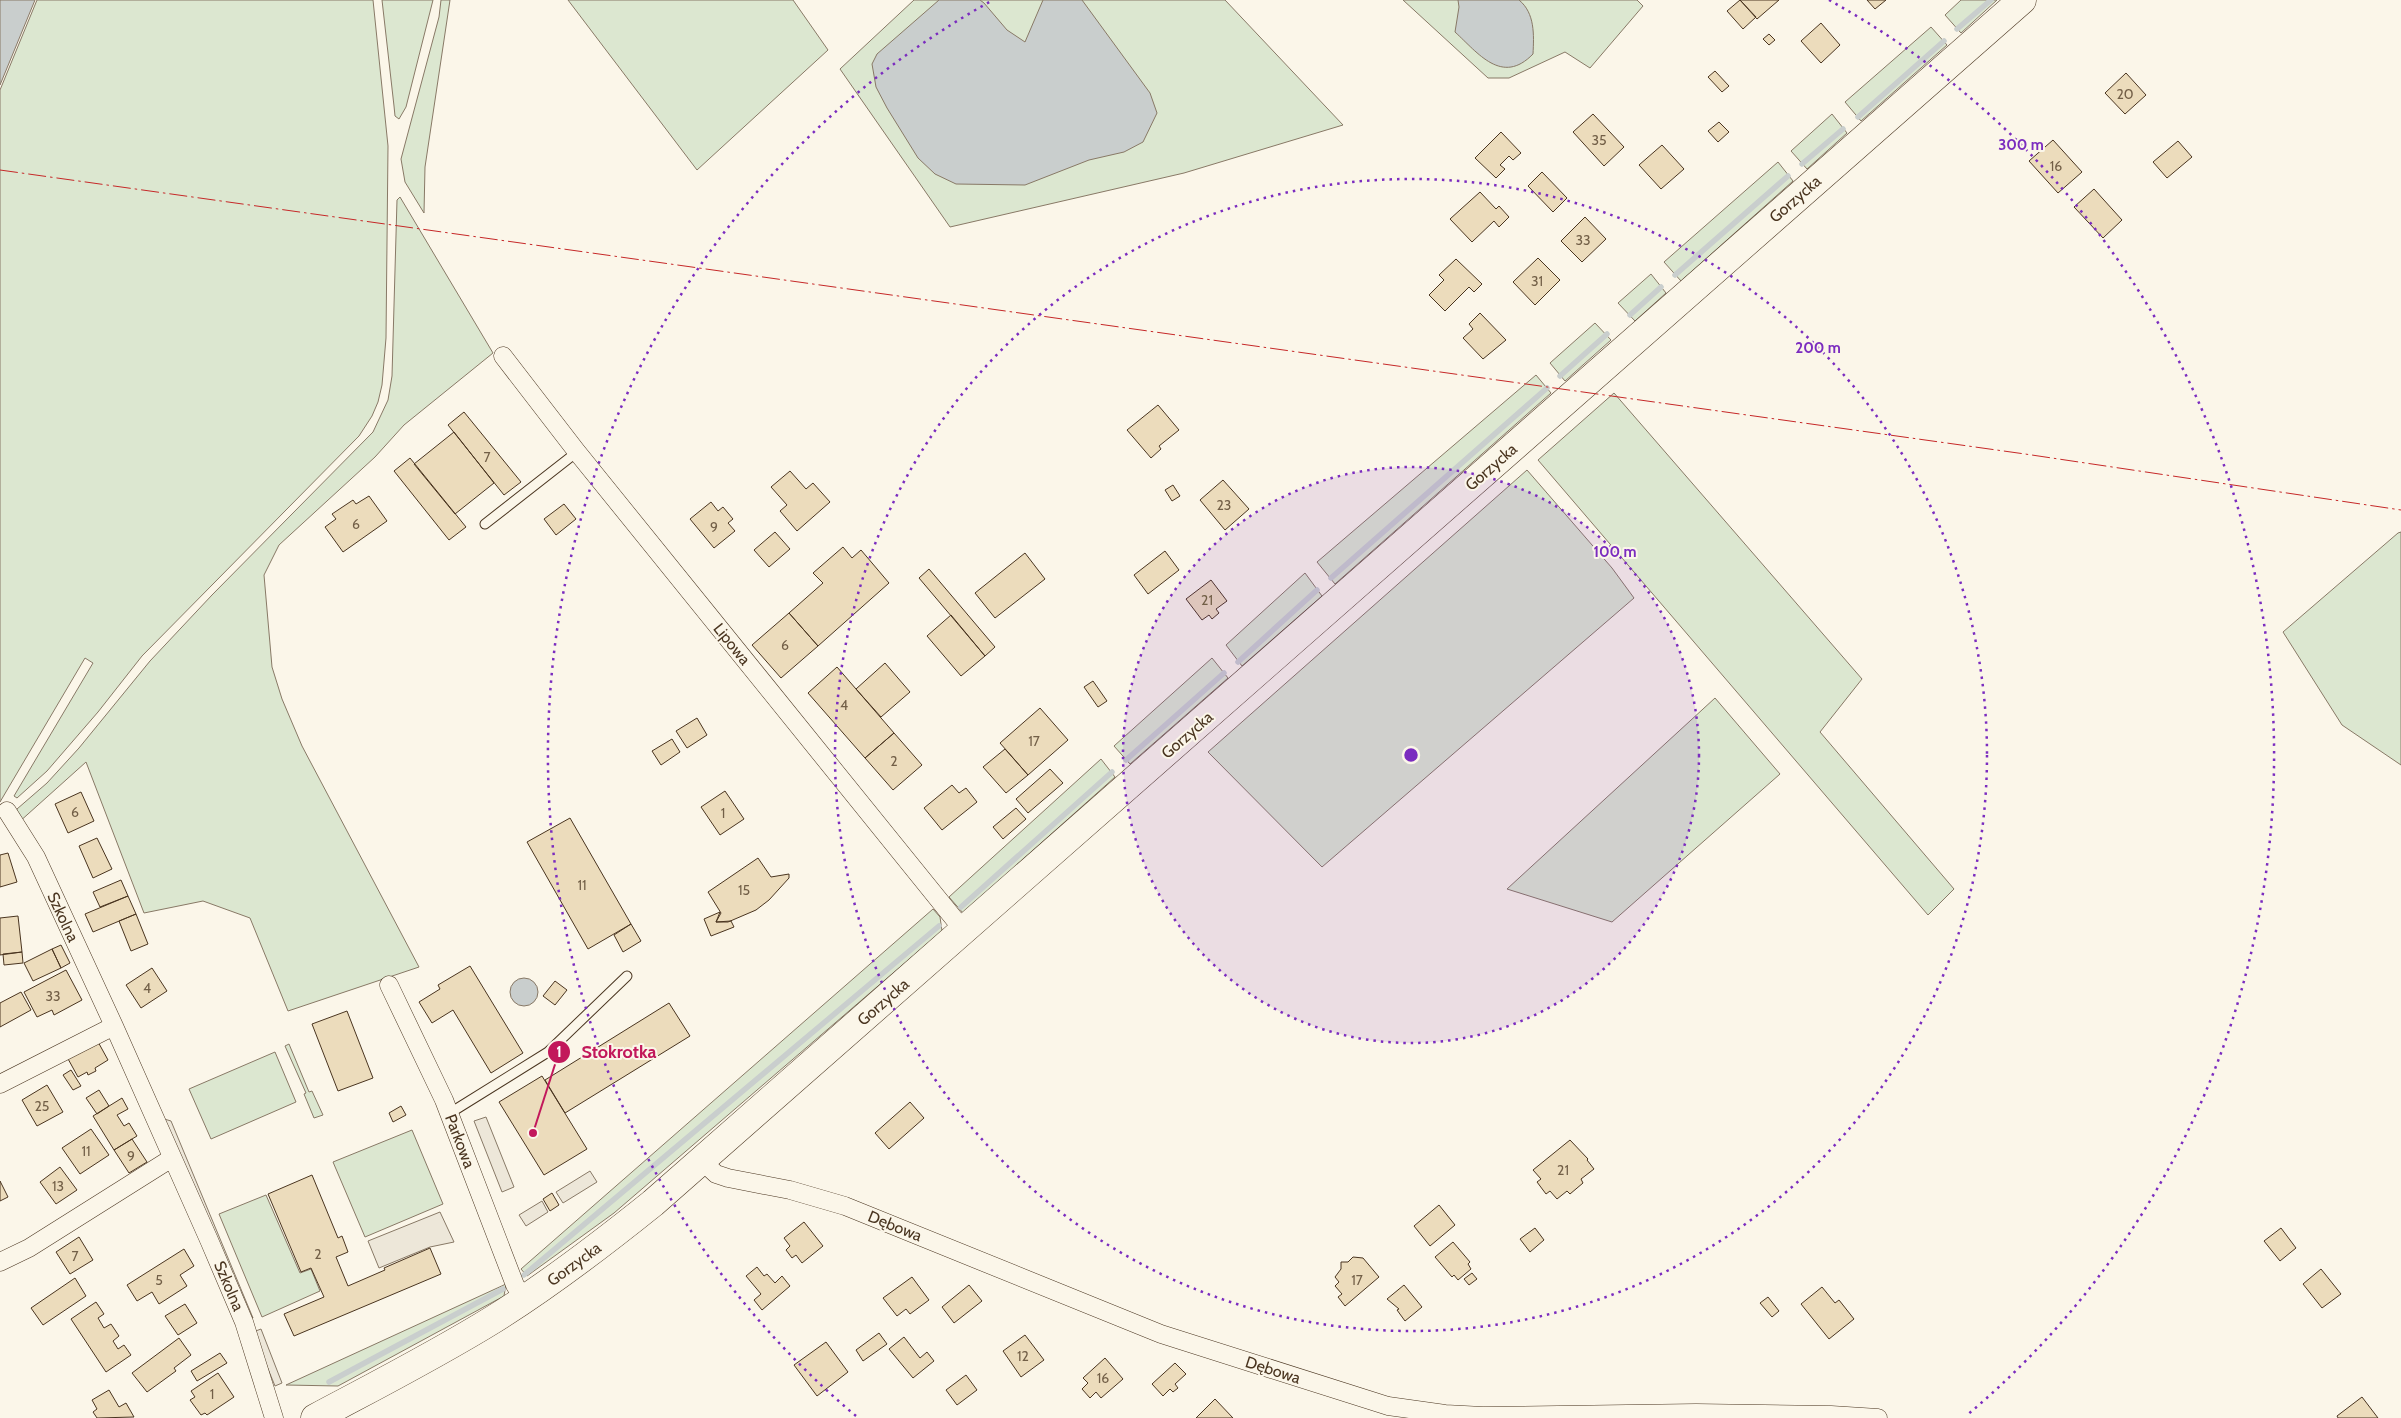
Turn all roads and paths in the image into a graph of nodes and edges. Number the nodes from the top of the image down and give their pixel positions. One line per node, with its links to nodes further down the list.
1 (2022, 0): 6 (main road, Gorzycka)
2 (503, 356): 3 (street, Lipowa)
3 (577, 452): 4 (lane); 6 (street, Lipowa)
4 (485, 524)
5 (6, 811): 9 (street, Szkolna)
6 (964, 931): 13 (main road, Gorzycka)
7 (626, 976): 11 (lane)
8 (389, 985): 11 (street, Parkowa)
9 (114, 1026): 10 (street); 12 (street, Szkolna)
10 (0, 1084)
11 (450, 1113): 15 (street, Parkowa)
12 (172, 1158): 14 (street); 16 (street, Szkolna)
13 (702, 1161): 15 (main road, Gorzycka); 18 (street, Dębowa)
14 (0, 1262)
15 (524, 1300): 17 (main road, Gorzycka)
16 (274, 1418)
17 (315, 1418)
18 (1878, 1418)

